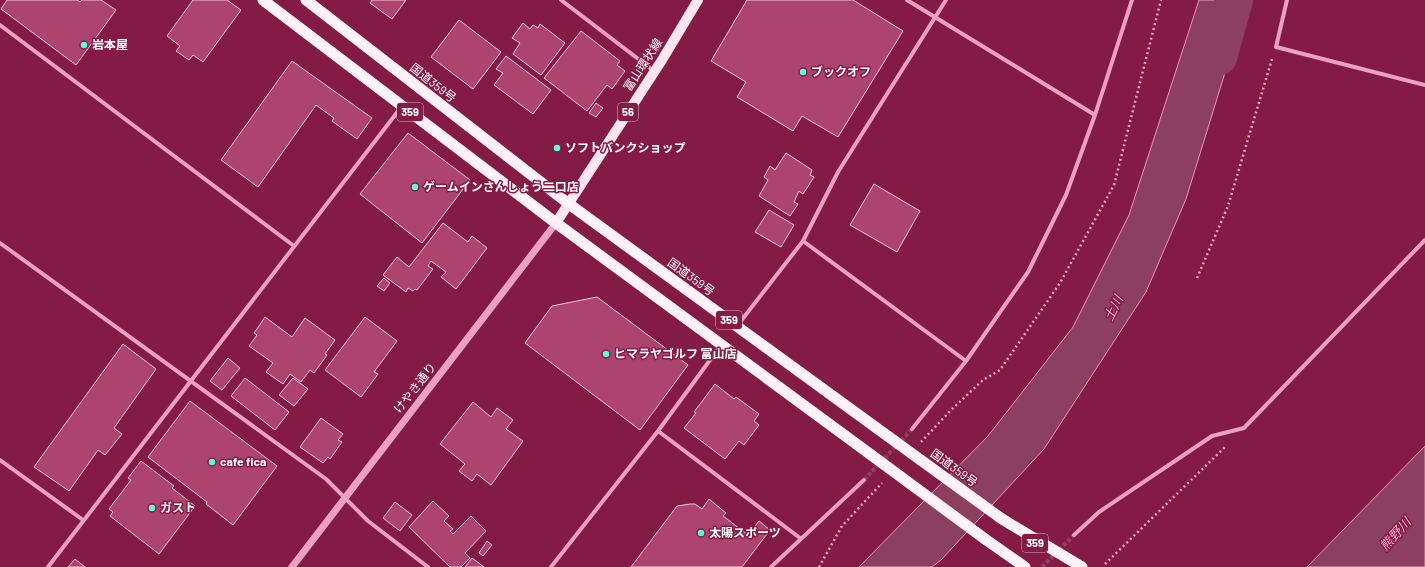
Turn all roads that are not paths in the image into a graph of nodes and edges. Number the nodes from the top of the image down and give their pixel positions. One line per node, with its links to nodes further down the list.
1 (263, 0): 13 (highway, 359)
2 (306, 0): 15 (highway, 国道359号 / 359)
3 (561, 0): 11 (street)
4 (698, 0): 11 (main road, 富山環状線 / 56)
5 (907, 0): 9 (street)
6 (946, 0): 9 (street)
7 (1132, 0): 14 (street)
8 (1287, 0): 12 (street)
9 (936, 17): 14 (street); 18 (street)
10 (0, 25): 20 (street)
11 (655, 71): 15 (main road, 富山環状線 / 56)
12 (1425, 85)
13 (402, 106): 16 (highway, 359); 20 (street)
14 (1095, 115): 23 (street)
15 (569, 204): 16 (main road, 富山環状線 / 56); 21 (highway, 国道359号 / 359)
16 (556, 223): 22 (highway, 359); 29 (street, けやき通り)
17 (1425, 240): 32 (street)
18 (803, 241): 21 (street); 23 (street)
19 (0, 243): 24 (street)
20 (294, 246): 24 (street)
21 (737, 326): 30 (highway, 国道359号 / 359, bridge)
22 (721, 344): 26 (street); 34 (highway, 359, bridge)
23 (966, 361): 25 (street)
24 (190, 382): 29 (street); 31 (street)
25 (912, 429)
26 (658, 431): 33 (street); 38 (street)
27 (0, 460): 31 (street)
28 (864, 480): 33 (street)
29 (345, 498): 36 (street, けやき通り); 37 (street)
30 (1002, 519): 42 (highway, 国道359号 / 359); 43 (highway)
31 (83, 520): 35 (street)
32 (1074, 535)
33 (800, 538): 39 (street)
34 (986, 539): 40 (highway); 41 (highway, 359)
35 (48, 567)
36 (292, 567)
37 (428, 567)
38 (551, 567)
39 (771, 567)
40 (1019, 567)
41 (1025, 567)
42 (1068, 567)
43 (1082, 567)

